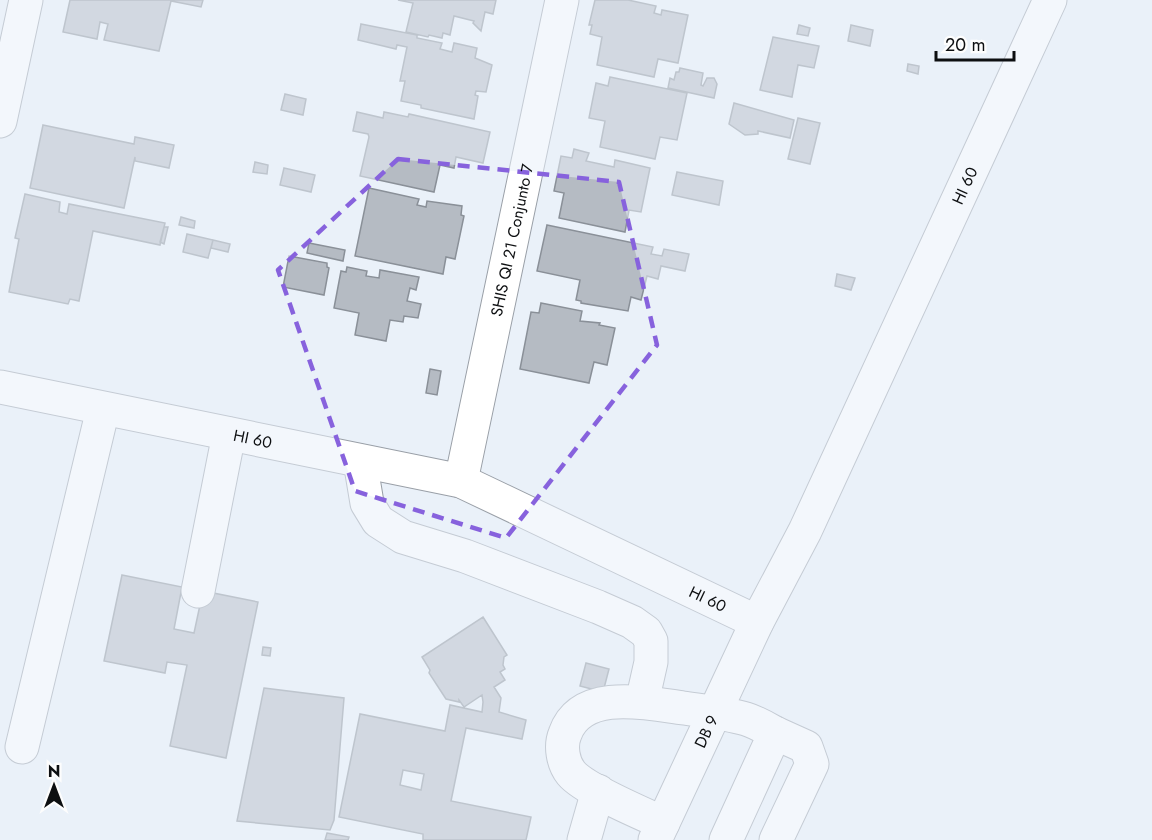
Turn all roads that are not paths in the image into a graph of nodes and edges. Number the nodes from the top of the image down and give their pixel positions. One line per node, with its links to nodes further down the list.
1 (26, 0): 4 (street)
2 (562, 0): 9 (street, SHIS QI 21 Conjunto 7)
3 (1050, 0): 11 (street, HI 60)
4 (0, 121)
5 (0, 387): 6 (street, HI 60)
6 (103, 409): 7 (street, HI 60); 15 (street)
7 (229, 434): 8 (street, HI 60); 10 (street)
8 (360, 461): 9 (street, HI 60); 12 (street)
9 (461, 481): 11 (street, HI 60)
10 (198, 591)
11 (757, 622): 13 (street, DB 9)
12 (642, 702): 13 (street); 16 (street)
13 (714, 712): 14 (street); 17 (street, DB 9)
14 (775, 733): 19 (street); 20 (street)
15 (22, 747)
16 (598, 791): 17 (street); 18 (street)
17 (659, 832)
18 (584, 840)
19 (726, 840)
20 (776, 840)

